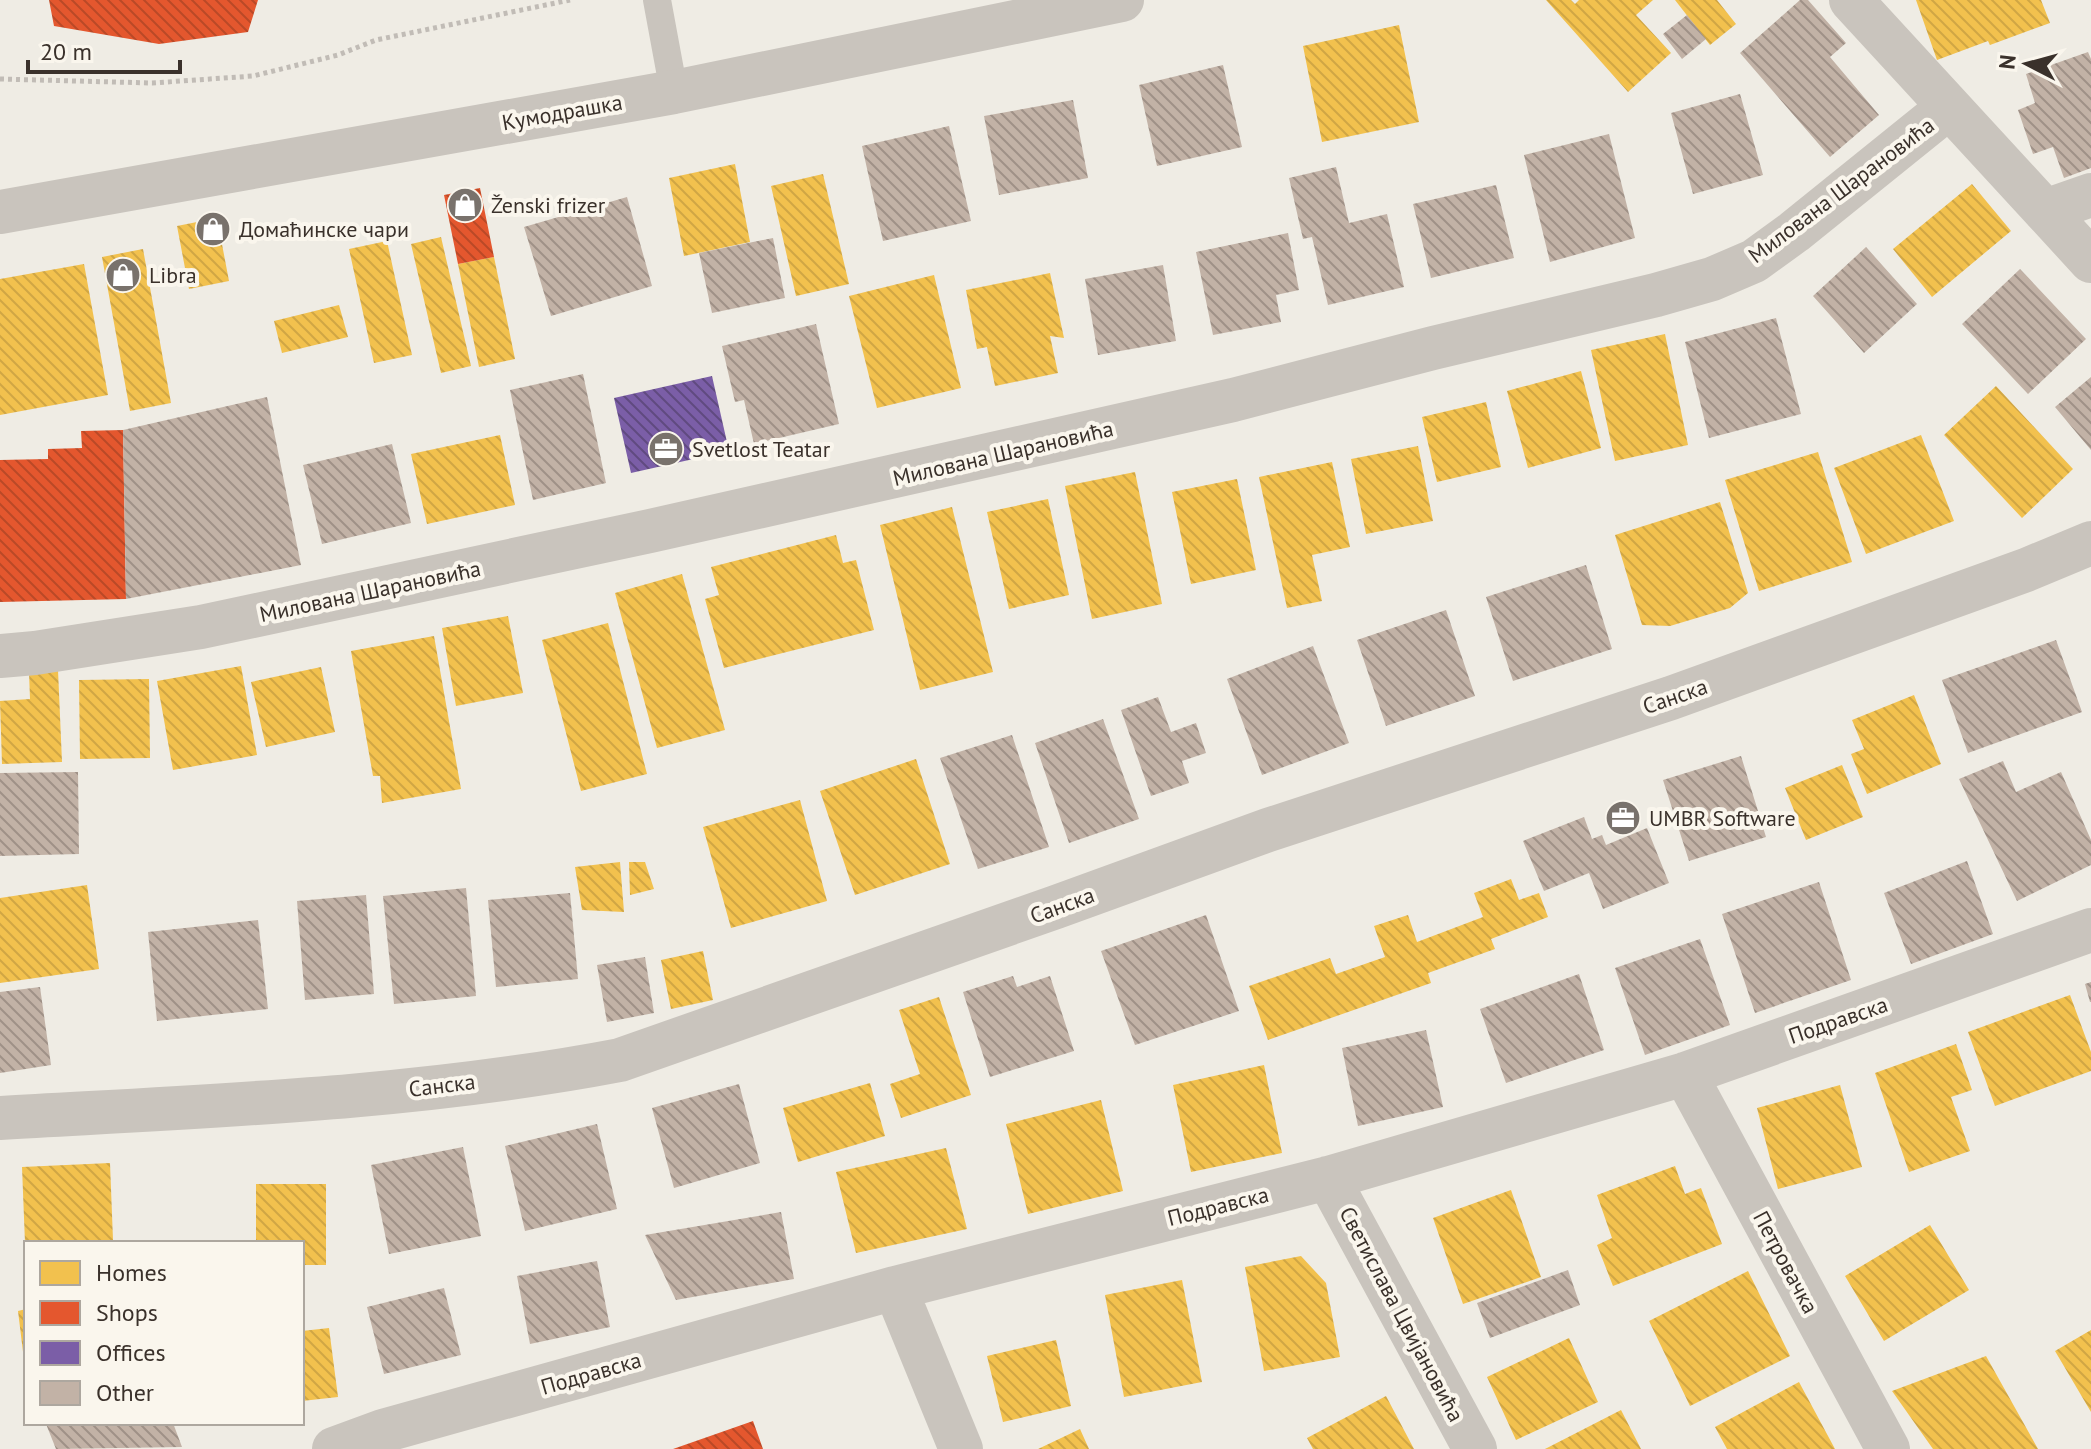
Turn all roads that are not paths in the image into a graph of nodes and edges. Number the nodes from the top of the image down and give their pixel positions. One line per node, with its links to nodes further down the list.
1 (657, 0): 4 (lane)
2 (1122, 0): 4 (street, Кумодрашка)
3 (1851, 0): 5 (street)
4 (674, 92): 8 (street, Кумодрашка)
5 (1949, 107): 7 (street); 11 (street, Милована Шарановића)
6 (2091, 195): 7 (street)
7 (2045, 211): 9 (street)
8 (0, 212)
9 (2091, 261)
10 (2091, 543): 14 (street, Санска)
11 (0, 656)
12 (2091, 930): 13 (street, Подравска)
13 (1685, 1074): 15 (street, Подравска); 20 (street, Петровачка)
14 (0, 1118)
15 (1328, 1178): 16 (street, Подравска); 19 (street, Светислава Цвијановића)
16 (895, 1288): 17 (street); 18 (street, Подравска)
17 (959, 1448)
18 (334, 1449)
19 (1475, 1449)
20 (1888, 1449)

